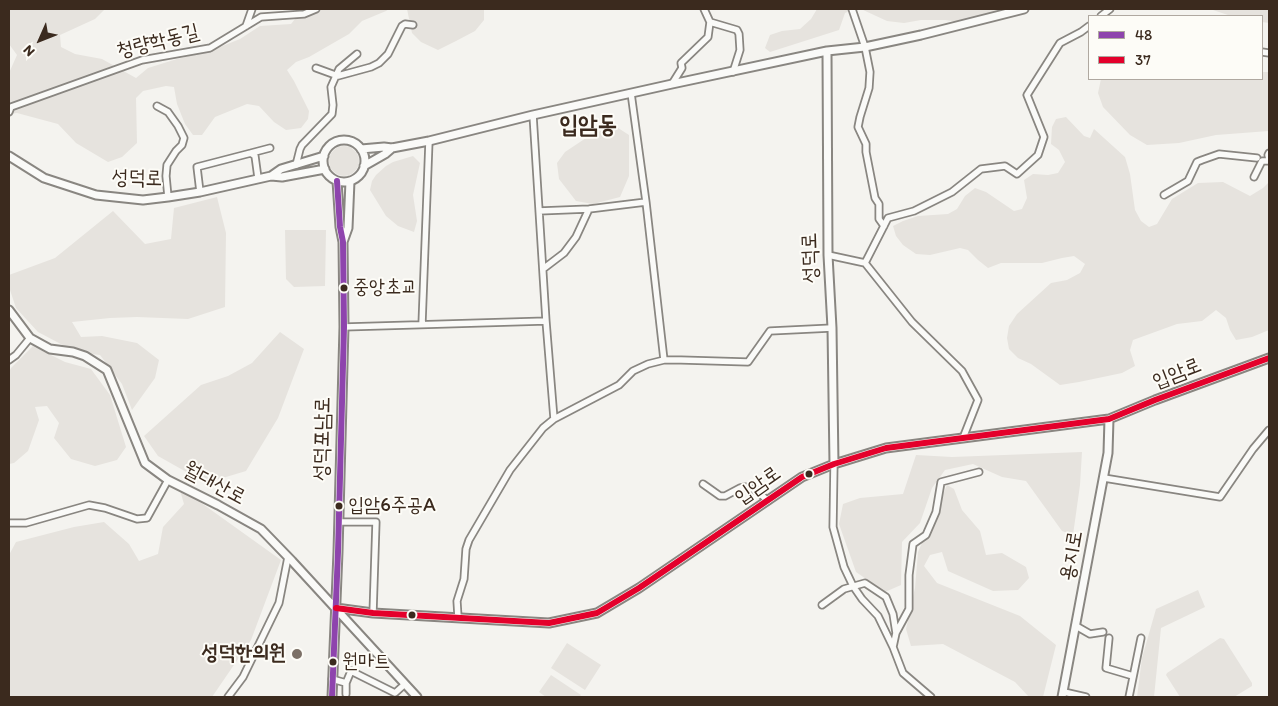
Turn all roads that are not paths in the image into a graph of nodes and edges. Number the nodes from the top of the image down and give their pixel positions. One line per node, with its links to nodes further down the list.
1 (252, 9): 8 (street)
2 (316, 9): 8 (street, 청량학동길)
3 (704, 9): 6 (street)
4 (852, 9): 10 (street)
5 (1024, 9): 10 (street)
6 (710, 22): 14 (street); 16 (street)
7 (413, 25): 15 (street)
8 (246, 26): 19 (street, 청량학동길)
9 (1088, 27): 45 (street)
10 (865, 47): 11 (street); 45 (street)
11 (827, 51): 14 (street); 47 (street, 성덕로)
12 (357, 54): 15 (street)
13 (316, 68): 15 (street)
14 (733, 72): 16 (street)
15 (336, 76): 31 (street)
16 (672, 84): 17 (street)
17 (631, 93): 20 (street); 42 (street)
18 (157, 106): 41 (street)
19 (9, 112)
20 (533, 115): 21 (street); 44 (street)
21 (429, 141): 23 (street); 52 (street)
22 (270, 148): 25 (street)
23 (392, 148): 24 (street); 32 (street)
24 (361, 150): 28 (street); 32 (street)
25 (251, 153): 36 (street); 39 (street)
26 (1269, 153): 30 (street)
27 (9, 156): 41 (street, 성덕로)
28 (324, 156): 31 (street); 33 (street)
29 (1259, 158): 30 (street); 35 (street); 40 (street)
30 (1269, 160)
31 (296, 165): 34 (street)
32 (364, 166): 38 (street)
33 (325, 169): 34 (street); 37 (street)
34 (271, 176): 36 (street, 성덕로)
35 (1254, 177)
36 (258, 178): 39 (street, 성덕로)
37 (337, 181): 38 (street); 46 (street)
38 (350, 181): 46 (street)
39 (200, 192): 41 (street, 성덕로)
40 (1164, 195)
41 (168, 197)
42 (646, 202): 43 (street); 58 (street)
43 (589, 209): 44 (street); 49 (street)
44 (539, 211): 49 (street)
45 (884, 226): 48 (street)
46 (343, 242): 53 (street, 성덕포남로)
47 (828, 255): 48 (street); 54 (street, 성덕로)
48 (864, 263): 62 (street)
49 (543, 269): 51 (street)
50 (9, 310): 55 (street, 월대산로)
51 (546, 322): 52 (street); 59 (street)
52 (422, 324): 53 (street)
53 (344, 327): 69 (street, 성덕포남로)
54 (832, 328): 58 (street); 63 (street, 성덕로)
55 (30, 338): 57 (street); 66 (street, 월대산로)
56 (1269, 358): 60 (street, 입암로)
57 (9, 360)
58 (664, 360): 59 (street)
59 (554, 419): 76 (street)
60 (1109, 419): 62 (street, 입암로); 65 (street, 용지로)
61 (1269, 430): 65 (street)
62 (963, 438): 63 (street, 입암로)
63 (834, 464): 68 (street, 입암로); 72 (street)
64 (979, 472): 79 (street)
65 (1104, 478): 77 (street, 용지로)
66 (168, 480): 70 (street); 71 (street, 월대산로)
67 (703, 484): 68 (street)
68 (768, 500): 76 (street, 입암로)
69 (339, 522): 74 (street, 성덕포남로); 75 (street)
70 (9, 523)
71 (288, 557): 74 (street, 월대산로); 89 (street)
72 (854, 586): 73 (street); 79 (street); 82 (street)
73 (822, 605)
74 (336, 608): 75 (street, 입암로); 84 (street, 성덕포남로); 86 (street, 월대산로)
75 (373, 613): 76 (street, 입암로)
76 (458, 618)
77 (1076, 626): 78 (street); 88 (street, 용지로)
78 (1103, 632)
79 (896, 633): 82 (street)
80 (1109, 638): 83 (street)
81 (1141, 638): 83 (street)
82 (894, 647): 92 (street)
83 (1133, 676): 94 (street)
84 (332, 679): 85 (street); 90 (street, 성덕포남로)
85 (346, 682): 86 (street); 87 (street)
86 (405, 684): 91 (street, 월대산로)
87 (346, 694)
88 (1063, 694): 93 (street)
89 (228, 697)
90 (332, 697)
91 (417, 697)
92 (931, 697)
93 (1086, 697)
94 (1129, 697)

